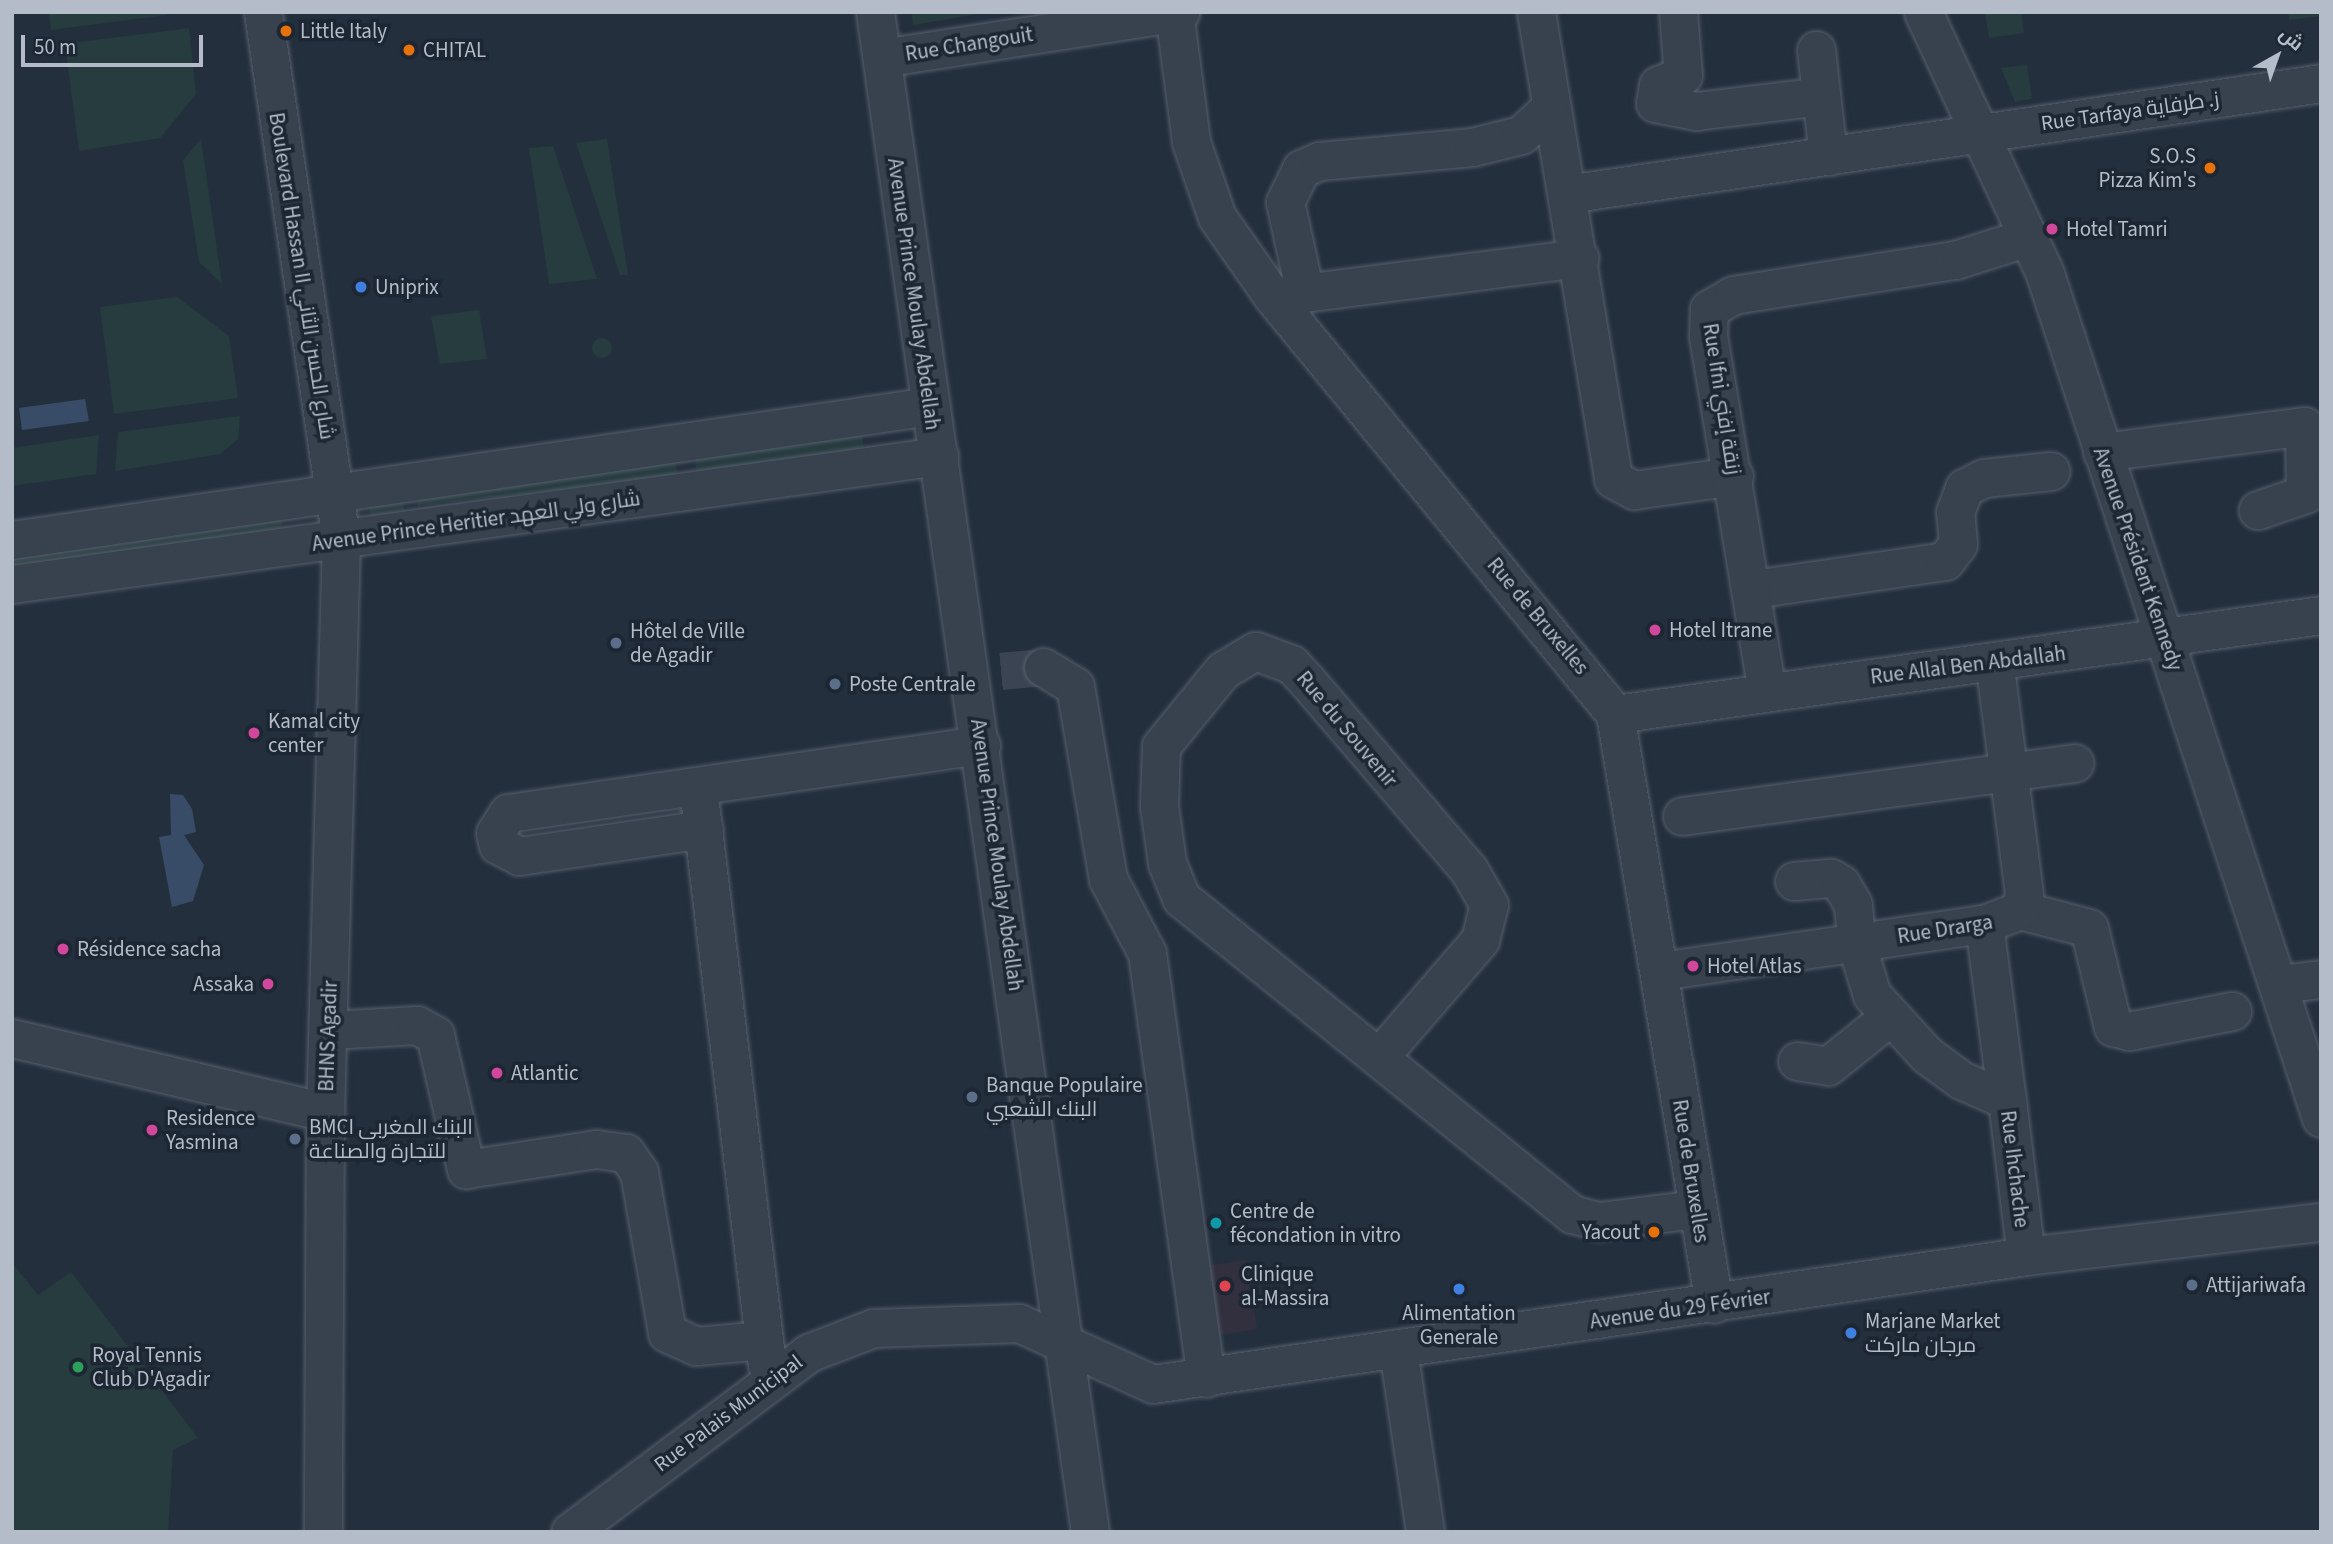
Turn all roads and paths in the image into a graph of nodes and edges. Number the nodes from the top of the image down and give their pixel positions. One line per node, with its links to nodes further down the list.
1 (263, 12): 24 (street, Boulevard Hassan II شارع الحسن الثاني)
2 (875, 12): 8 (street, Avenue Prince Moulay Abdellah)
3 (1176, 12): 8 (street, Rue Changouit); 17 (street, Rue de Bruxelles)
4 (1536, 12): 11 (street)
5 (1678, 12): 10 (street)
6 (1923, 12): 12 (street, Avenue Président Kennedy)
7 (1816, 50): 10 (street)
8 (882, 58): 18 (street, Avenue Prince Moulay Abdellah)
9 (2321, 83): 12 (street, Rue Tarfaya ز. طرفاية)
10 (1821, 96): 13 (street)
11 (1549, 109): 14 (street); 17 (street)
12 (1981, 132): 13 (street, Rue Tarfaya ز. طرفاية); 15 (street, Avenue Président Kennedy)
13 (1828, 156): 14 (street, Rue Tarfaya ز. طرفاية)
14 (1567, 194): 16 (street)
15 (2028, 237): 20 (street, Avenue Président Kennedy); 23 (street, Rue Ifni زنقة إفني)
16 (1580, 258): 17 (street); 23 (street)
17 (1289, 295): 35 (street, Rue de Bruxelles)
18 (930, 406): 21 (street, Avenue Prince Moulay Abdellah); 24 (street)
19 (2321, 415): 20 (street)
20 (2099, 445): 25 (street); 31 (street, Avenue Président Kennedy)
21 (939, 456): 27 (street, Avenue Prince Heritier شارع ولي العهد); 36 (street, Avenue Prince Moulay Abdellah)
22 (2051, 471): 29 (street)
23 (1734, 476): 29 (street, Rue Ifni زنقة إفني)
24 (336, 493): 26 (street); 27 (street, Boulevard Hassan II شارع الحسن الثاني)
25 (2258, 510)
26 (12, 540)
27 (341, 540): 28 (street, Avenue Prince Heritier شارع ولي العهد); 51 (street, BHNS Agadir)
28 (12, 584)
29 (1754, 590): 34 (street, Rue Ifni زنقة إفني)
30 (2321, 615): 31 (street, Rue Allal Ben Abdallah)
31 (2164, 637): 32 (street, Rue Allal Ben Abdallah); 48 (street, Avenue Président Kennedy)
32 (1994, 661): 34 (street, Rue Allal Ben Abdallah); 38 (street, Rue Drarga)
33 (1049, 675): 65 (street)
34 (1767, 692): 35 (street, Rue Allal Ben Abdallah)
35 (1615, 714): 46 (street, Rue de Bruxelles)
36 (981, 745): 39 (street); 63 (street, Avenue Prince Moulay Abdellah)
37 (2074, 762): 38 (street)
38 (2006, 771): 40 (street); 43 (street, Rue Drarga)
39 (697, 785): 41 (street); 41 (street)
40 (1682, 816)
41 (704, 829): 62 (street)
42 (1794, 881): 45 (street, Rue Ihchache)
43 (2020, 909): 44 (street, Rue Drarga); 49 (street)
44 (1984, 924): 45 (street, Rue Drarga); 55 (street)
45 (1856, 943): 46 (street, Rue Drarga); 50 (street, Rue Ihchache)
46 (1660, 971): 58 (street, Rue de Bruxelles)
47 (2321, 979): 48 (street)
48 (2280, 984): 57 (street, Avenue Président Kennedy)
49 (2232, 1012)
50 (1889, 1017): 54 (street); 55 (street, Rue Ihchache)
51 (330, 1030): 56 (street, BHNS Agadir); 62 (street)
52 (12, 1038): 56 (street)
53 (1379, 1057): 53 (street, Rue du Souvenir); 58 (street, Rue du Souvenir)
54 (1797, 1061)
55 (2007, 1100): 60 (street, Rue Ihchache)
56 (325, 1112): 67 (street, BHNS Agadir)
57 (2321, 1118)
58 (1697, 1209): 61 (street, Rue de Bruxelles)
59 (2313, 1223): 60 (street, Avenue du 29 Février)
60 (2026, 1256): 61 (street, Avenue du 29 Février)
61 (1714, 1304): 64 (street, Avenue du 29 Février)
62 (763, 1340): 66 (street)
63 (1065, 1340): 65 (street, Avenue du 29 Février); 66 (street, Rue Palais Municipal); 69 (street, Avenue Prince Moulay Abdellah)
64 (1398, 1349): 65 (street, Avenue du 29 Février); 70 (street)
65 (1206, 1378)
66 (769, 1380): 68 (street, Rue Palais Municipal)
67 (323, 1532)
68 (569, 1532)
69 (1090, 1532)
70 (1425, 1532)

